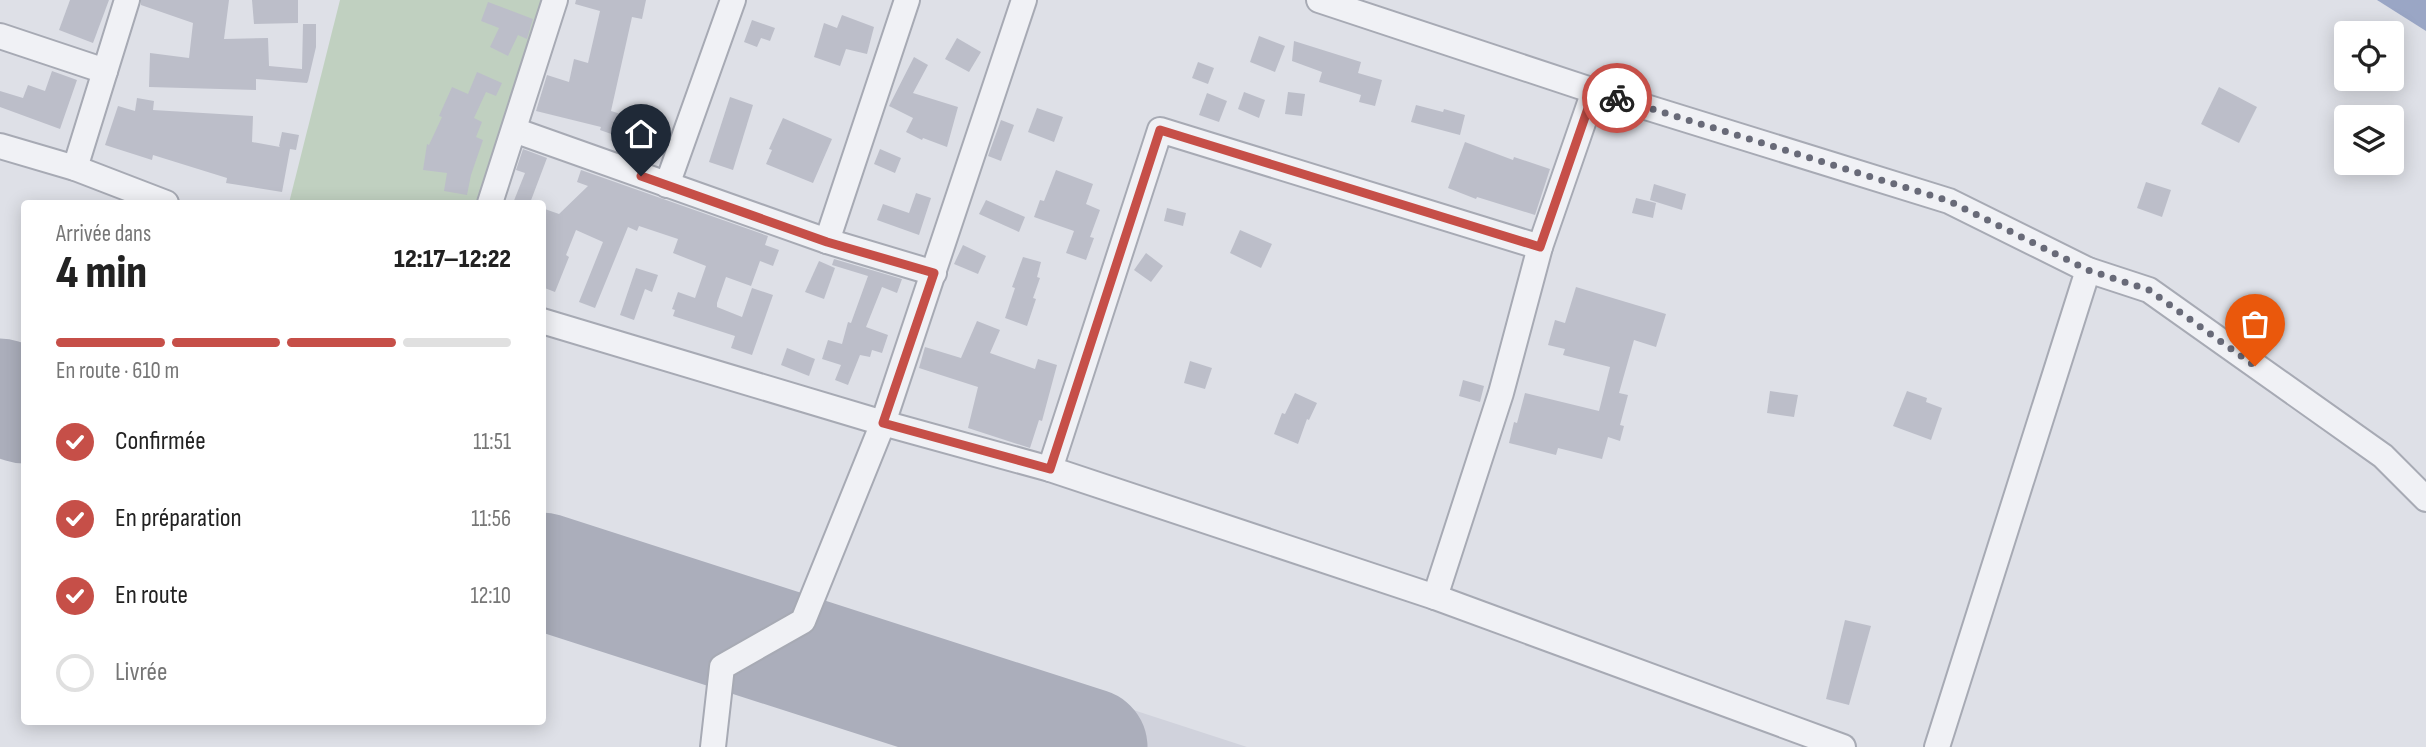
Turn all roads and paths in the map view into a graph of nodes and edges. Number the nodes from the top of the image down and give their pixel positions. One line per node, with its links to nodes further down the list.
1 (127, 0): 8 (street)
2 (555, 0): 10 (street)
3 (733, 0): 13 (street)
4 (907, 0): 16 (street)
5 (1024, 0): 19 (street)
6 (1319, 0): 9 (street)
7 (0, 36): 8 (street)
8 (105, 71): 12 (street)
9 (1594, 91): 17 (street); 18 (street)
10 (513, 130): 13 (street); 15 (street)
11 (0, 146): 12 (street)
12 (75, 168): 14 (street)
13 (667, 185): 16 (street)
14 (158, 200)
15 (490, 200)
16 (827, 242): 19 (street)
17 (1540, 247): 22 (street); 24 (street)
18 (2088, 270): 23 (street); 27 (street)
19 (934, 273): 21 (street)
20 (546, 322): 21 (street)
21 (883, 423): 22 (street); 25 (street)
22 (1050, 469): 24 (street)
23 (2426, 499)
24 (1435, 597): 26 (street)
25 (713, 747)
26 (1843, 747)
27 (1937, 747)

